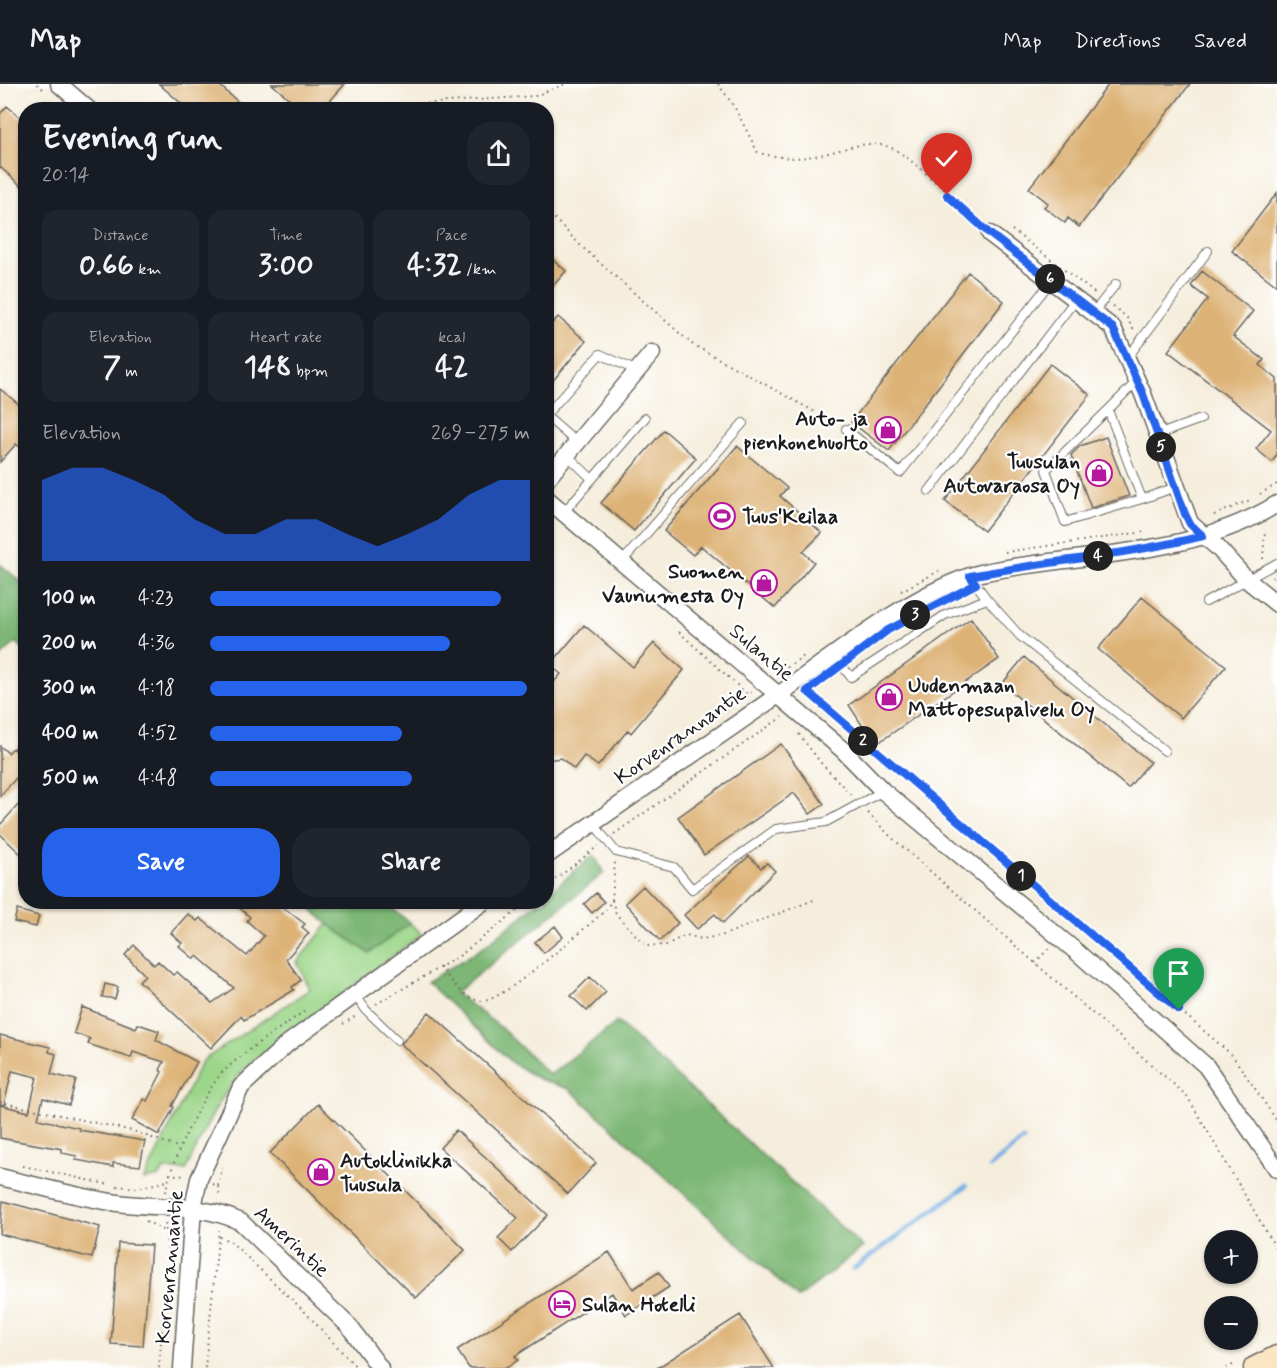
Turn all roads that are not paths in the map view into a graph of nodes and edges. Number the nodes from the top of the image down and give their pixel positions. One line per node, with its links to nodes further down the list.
1 (59, 84): 2 (street)
2 (79, 102)
3 (990, 234): 5 (street)
4 (1208, 251): 10 (lane)
5 (1052, 280): 7 (street); 19 (lane)
6 (1116, 284): 8 (lane)
7 (1076, 299): 8 (street); 25 (lane)
8 (1093, 313): 10 (street)
9 (652, 353): 11 (street)
10 (1128, 357): 12 (street)
11 (637, 371): 13 (lane); 21 (street)
12 (1138, 381): 14 (lane); 20 (street)
13 (554, 407)
14 (1108, 410): 26 (lane); 26 (lane)
15 (645, 418): 23 (lane)
16 (1201, 418): 20 (lane)
17 (743, 423): 32 (lane)
18 (554, 426): 21 (lane)
19 (846, 429)
20 (1157, 435): 24 (street)
21 (572, 449): 22 (street); 23 (lane)
22 (554, 470)
23 (591, 478): 29 (lane)
24 (1176, 487): 26 (lane); 30 (street)
25 (929, 491)
26 (1142, 500)
27 (1277, 504): 30 (street, Korvenrannantie)
28 (554, 505): 29 (street, Sulantie)
29 (563, 513): 32 (street, Sulantie)
30 (1203, 536): 33 (street, Korvenrannantie); 34 (street)
31 (1277, 563): 34 (lane)
32 (621, 564): 39 (street, Sulantie)
33 (970, 576): 35 (lane); 38 (street, Korvenrannantie)
34 (1246, 579): 36 (lane); 37 (street)
35 (987, 599): 38 (lane); 40 (lane)
36 (1206, 602)
37 (1277, 604)
38 (834, 656): 39 (street, Korvenrannantie)
39 (779, 695): 41 (street, Sulantie); 42 (street, Korvenrannantie)
40 (1165, 751)
41 (883, 791): 42 (lane); 47 (street, Sulantie)
42 (593, 823): 43 (street, Korvenrannantie)
43 (554, 850)
44 (473, 909): 45 (street, Korvenrannantie)
45 (356, 994): 46 (lane); 49 (street, Korvenrannantie)
46 (397, 1040)
47 (1277, 1169)
48 (0, 1177): 49 (street, Amerintie)
49 (193, 1208): 51 (street, Korvenrannantie); 52 (street, Amerintie)
50 (1277, 1357): 53 (street)
51 (182, 1368)
52 (380, 1368)
53 (1255, 1368)

